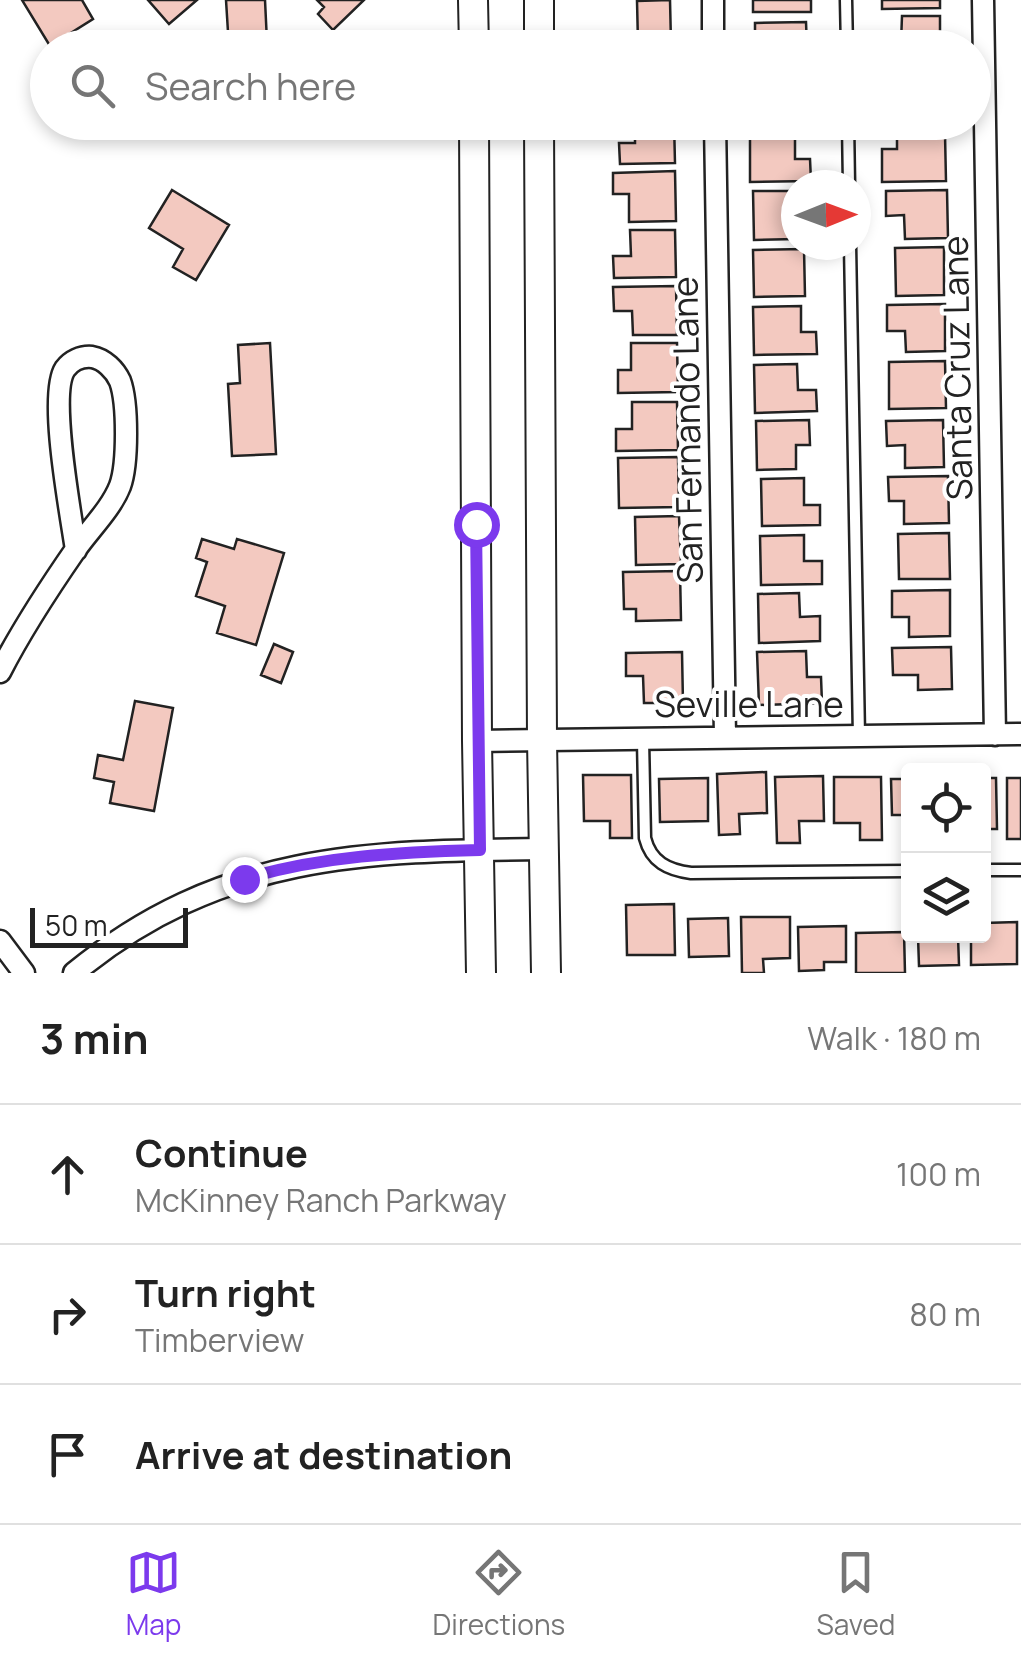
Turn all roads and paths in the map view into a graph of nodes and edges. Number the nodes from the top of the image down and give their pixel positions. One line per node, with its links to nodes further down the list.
1 (473, 0): 6 (main road)
2 (539, 0): 7 (main road)
3 (713, 0): 8 (street)
4 (846, 0): 9 (lane)
5 (983, 0): 10 (street, Santa Cruz Lane)
6 (474, 30)
7 (539, 30)
8 (714, 30)
9 (846, 30)
10 (983, 30)
11 (474, 140): 26 (main road)
12 (539, 140): 25 (main road)
13 (715, 140): 22 (street, San Fernando Lane)
14 (848, 140): 16 (lane)
15 (985, 140): 21 (street, Santa Cruz Lane)
16 (849, 170)
17 (850, 260): 23 (lane)
18 (76, 550): 18 (street); 19 (street)
19 (0, 672)
20 (1021, 734): 21 (street, Seville Lane)
21 (995, 735): 23 (street, Seville Lane)
22 (725, 736): 23 (street, Seville Lane); 24 (street, Seville Lane)
23 (858, 736)
24 (643, 738): 25 (street, Seville Lane); 31 (lane)
25 (542, 740): 26 (street, Seville Lane); 27 (main road)
26 (478, 741): 28 (main road)
27 (544, 849): 28 (street); 36 (main road)
28 (480, 850): 34 (street); 35 (main road)
29 (991, 870): 30 (lane)
30 (1021, 870)
31 (901, 871)
32 (0, 942): 33 (street)
33 (24, 973)
34 (74, 973)
35 (481, 973)
36 (546, 973)

